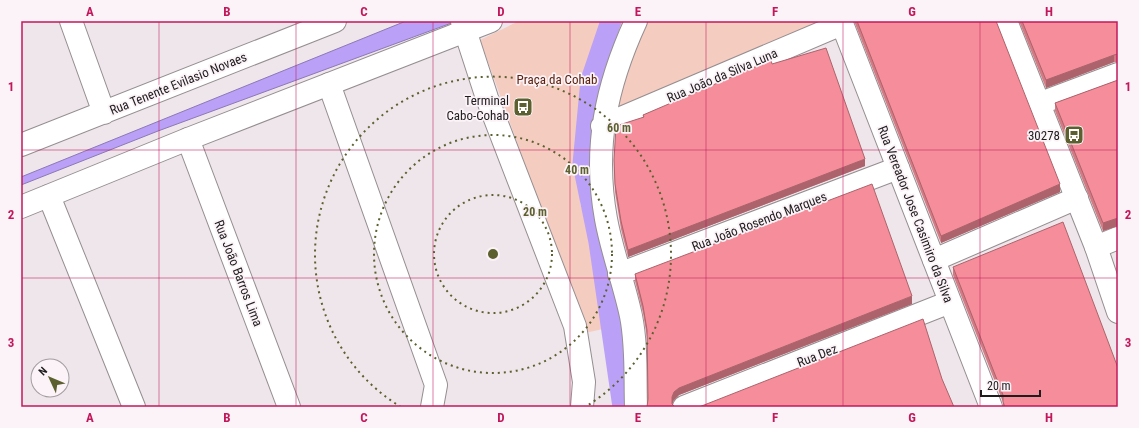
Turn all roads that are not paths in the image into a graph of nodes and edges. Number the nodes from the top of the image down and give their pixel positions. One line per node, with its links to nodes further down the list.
1 (71, 21): 11 (street)
2 (335, 21): 11 (street, Rua Tenente Evilasio Novaes)
3 (491, 21): 7 (street)
4 (636, 21): 12 (street)
5 (1006, 21): 10 (street)
6 (841, 22): 12 (street, Rua João da Silva Luna); 15 (street, Rua Vereador Jose Casimiro da Silva)
7 (464, 25): 9 (street); 28 (street)
8 (1118, 74): 10 (street)
9 (329, 84): 13 (street); 27 (street)
10 (1038, 104): 17 (street)
11 (104, 113): 14 (street, Rua Tenente Evilasio Novaes)
12 (602, 126): 22 (street)
13 (188, 139): 16 (street); 26 (street, Rua João Barros Lima)
14 (21, 145)
15 (898, 168): 21 (street, Rua Vereador Jose Casimiro da Silva); 22 (street, Rua João Rosendo Marques)
16 (49, 196): 18 (street); 25 (street)
17 (1077, 198): 20 (street); 21 (street)
18 (21, 207)
19 (1118, 238): 20 (street)
20 (1096, 247): 24 (street)
21 (934, 260): 23 (street, Rua Vereador Jose Casimiro da Silva)
22 (619, 274): 29 (street)
23 (950, 302): 30 (street, Rua Dez); 31 (street, Rua Vereador Jose Casimiro da Silva)
24 (1118, 312)
25 (134, 407)
26 (289, 407)
27 (432, 407)
28 (582, 407)
29 (636, 407)
30 (684, 407)
31 (990, 407)

